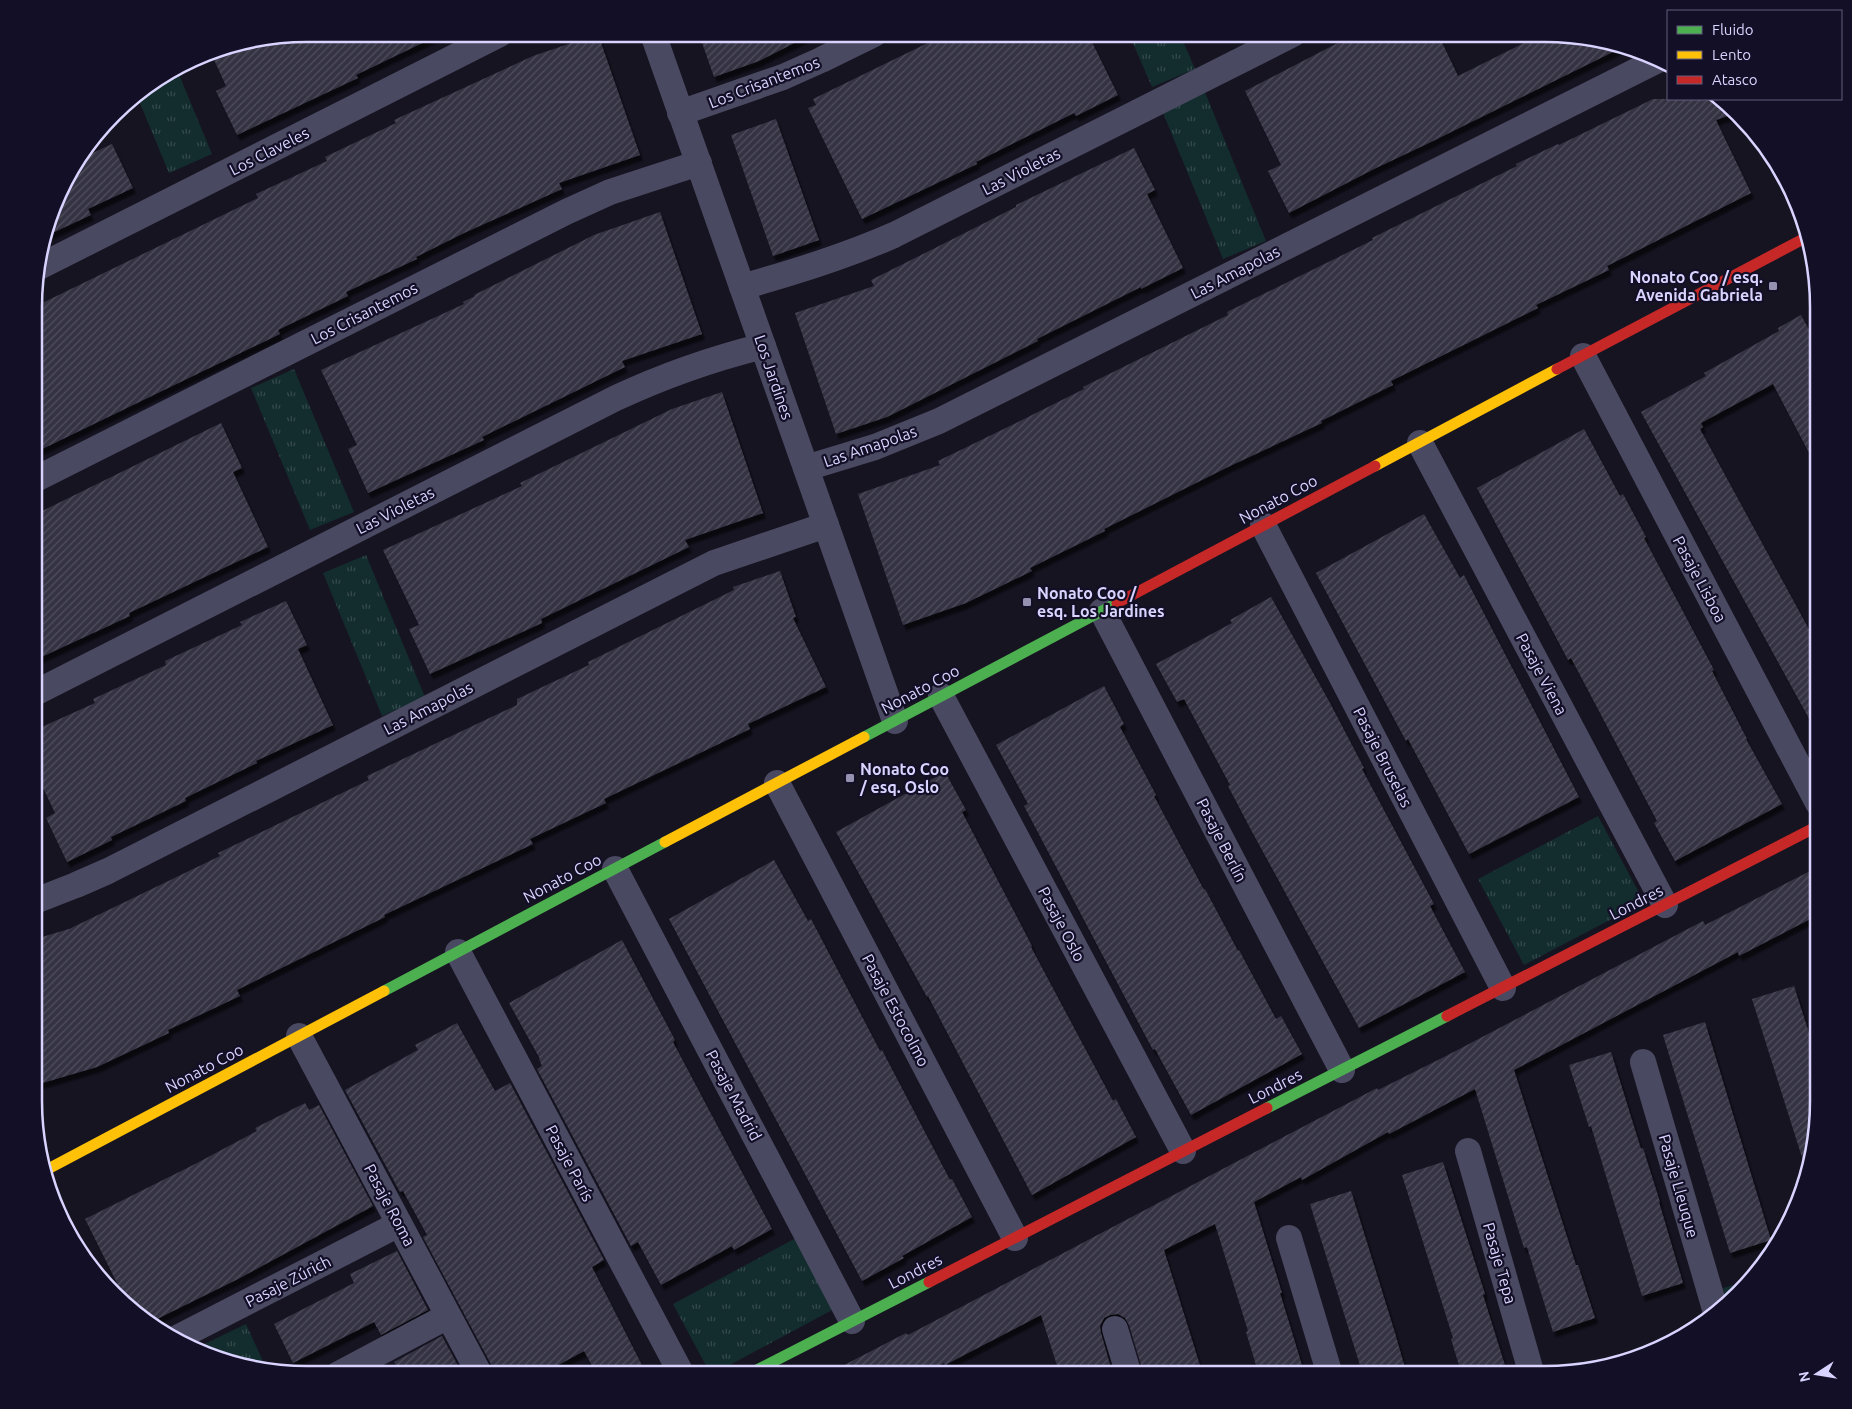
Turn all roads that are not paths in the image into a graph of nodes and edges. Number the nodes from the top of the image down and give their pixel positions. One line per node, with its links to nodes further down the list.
1 (484, 42): 9 (street, Los Claveles)
2 (656, 42): 6 (street, Los Jardines)
3 (858, 42): 6 (street, Los Crisantemos)
4 (1277, 42): 10 (street, Las Violetas)
5 (1649, 64): 14 (street, Las Amapolas)
6 (680, 113): 7 (street, Los Jardines)
7 (699, 163): 10 (street, Los Jardines); 15 (street, Los Crisantemos)
8 (1800, 241): 12 (main road, Nonato Coo)
9 (47, 263)
10 (742, 287): 11 (street, Los Jardines)
11 (763, 346): 14 (street, Los Jardines); 19 (street, Las Violetas)
12 (1583, 356): 13 (main road, Nonato Coo); 23 (street, Pasaje Lisboa)
13 (1420, 443): 17 (main road, Nonato Coo); 27 (street, Pasaje Viena)
14 (806, 468): 16 (street, Los Jardines)
15 (42, 476)
16 (826, 525): 21 (street, Los Jardines); 26 (street, Las Amapolas)
17 (1263, 526): 18 (main road, Nonato Coo); 29 (street, Pasaje Bruselas)
18 (1102, 611): 20 (main road, Nonato Coo); 32 (street, Pasaje Berlín)
19 (42, 689)
20 (941, 696): 21 (main road, Nonato Coo); 34 (street, Pasaje Oslo)
21 (894, 721): 22 (main road, Nonato Coo)
22 (777, 783): 25 (main road, Nonato Coo); 37 (street, Pasaje Estocolmo)
23 (1810, 788)
24 (1810, 830): 27 (main road, Londres)
25 (615, 868): 28 (main road, Nonato Coo); 41 (street, Pasaje Madrid)
26 (42, 898)
27 (1665, 905): 29 (main road, Londres)
28 (458, 952): 30 (main road, Nonato Coo); 46 (street, Pasaje París)
29 (1503, 988): 32 (main road, Londres)
30 (299, 1036): 35 (main road, Nonato Coo); 36 (street, Pasaje Roma)
31 (1643, 1062): 39 (street, Pasaje Lleuque)
32 (1342, 1070): 34 (main road, Londres)
33 (1468, 1151): 50 (street, Pasaje Tepa)
34 (1183, 1152): 37 (main road, Londres)
35 (51, 1167)
36 (399, 1224): 40 (street, Pasaje Roma); 43 (street, Pasaje Zúrich)
37 (1015, 1238): 41 (main road, Londres)
38 (1289, 1238): 49 (street)
39 (1713, 1306)
40 (448, 1316): 44 (street); 45 (street, Pasaje Roma)
41 (852, 1321): 47 (main road, Londres)
42 (1115, 1329): 48 (street)
43 (183, 1335)
44 (354, 1366)
45 (475, 1366)
46 (677, 1366)
47 (764, 1366)
48 (1126, 1366)
49 (1327, 1366)
50 (1529, 1366)

